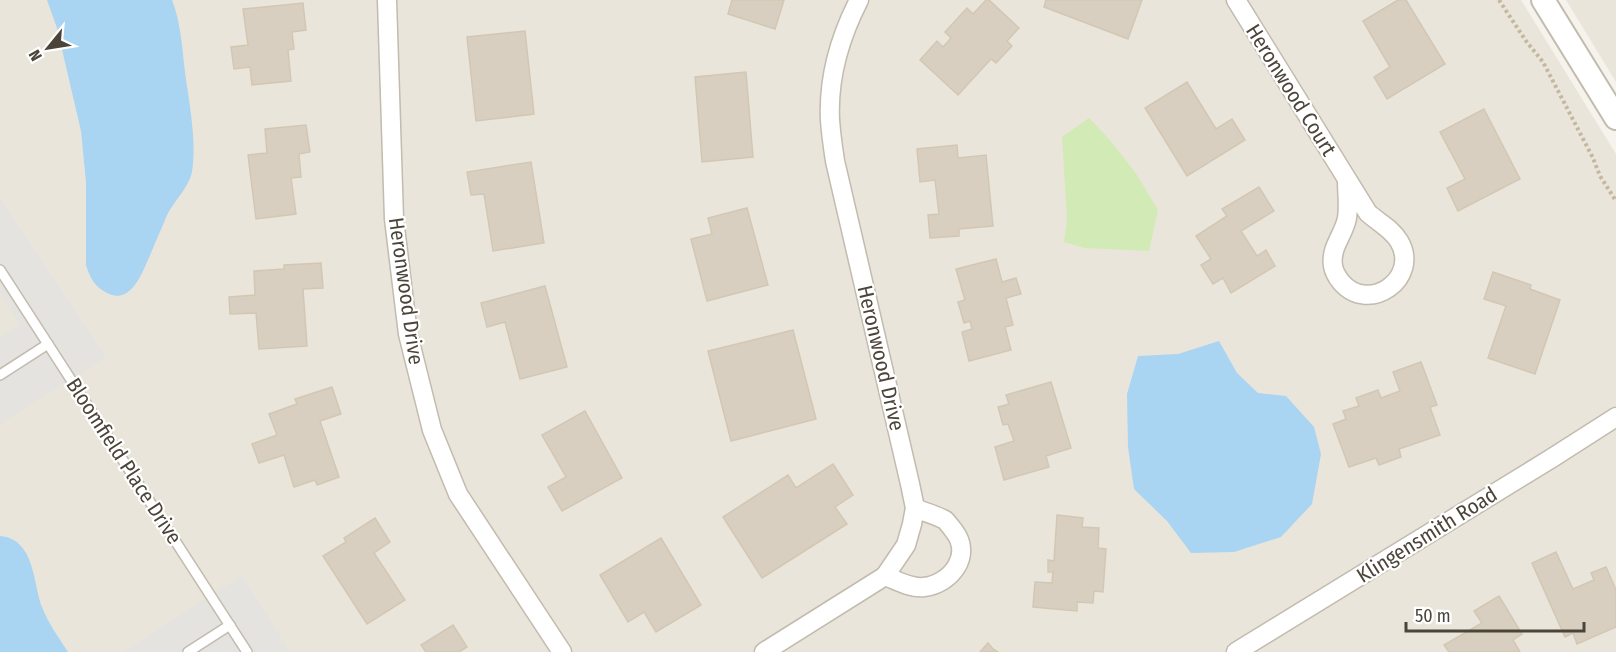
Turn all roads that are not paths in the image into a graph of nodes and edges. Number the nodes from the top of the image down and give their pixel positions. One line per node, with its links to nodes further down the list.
1 (387, 0): 16 (street, Heronwood Drive)
2 (859, 0): 11 (street, Heronwood Drive)
3 (1236, 0): 6 (street, Heronwood Court)
4 (1543, 0): 5 (street)
5 (1616, 118)
6 (1347, 181): 6 (street, Heronwood Court)
7 (0, 270): 8 (lane, Bloomfield Place Drive)
8 (48, 344): 9 (lane); 13 (lane, Bloomfield Place Drive)
9 (0, 375)
10 (1616, 417): 18 (street, Klingensmith Road)
11 (915, 508): 12 (street, Heronwood Drive); 12 (street)
12 (885, 576): 17 (street, Heronwood Drive)
13 (230, 624): 14 (lane); 15 (lane, Bloomfield Place Drive)
14 (188, 652)
15 (248, 652)
16 (562, 652)
17 (764, 652)
18 (1236, 652)

